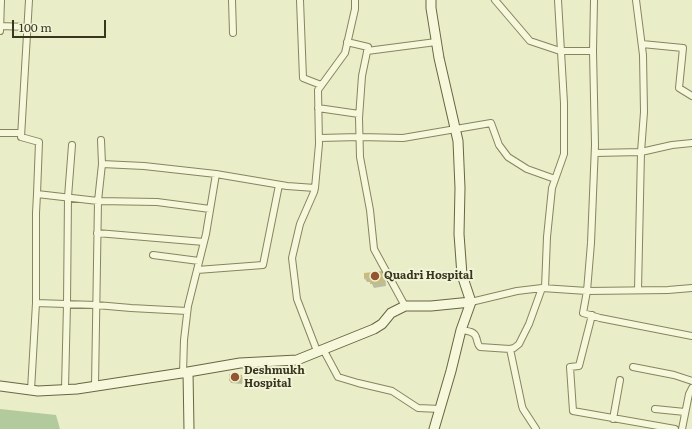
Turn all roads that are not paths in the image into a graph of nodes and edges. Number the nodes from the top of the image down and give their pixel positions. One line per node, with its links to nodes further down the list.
1 (1, 0): 11 (street)
2 (29, 0): 12 (street)
3 (232, 0): 14 (street)
4 (300, 0): 21 (street)
5 (355, 0): 15 (street)
6 (430, 0): 16 (main road)
7 (495, 0): 19 (street)
8 (558, 0): 19 (street)
9 (594, 0): 20 (street)
10 (636, 0): 17 (street)
11 (0, 26): 12 (street); 13 (street)
12 (27, 27): 27 (street)
13 (0, 31)
14 (233, 33)
15 (347, 42): 18 (street); 21 (street)
16 (436, 42): 18 (street); 25 (main road)
17 (642, 44): 22 (street); 33 (street)
18 (367, 51): 24 (street)
19 (560, 51): 20 (street); 37 (street)
20 (593, 51): 34 (street)
21 (321, 85): 23 (street)
22 (692, 96)
23 (318, 108): 24 (street); 29 (street)
24 (360, 114): 28 (street)
25 (455, 130): 28 (street); 37 (street); 53 (main road)
26 (0, 133): 27 (street)
27 (21, 133): 40 (street)
28 (360, 137): 29 (street); 57 (street)
29 (319, 138): 39 (street)
30 (101, 140): 35 (street)
31 (692, 143): 33 (street)
32 (72, 145): 41 (street)
33 (641, 152): 34 (street); 51 (street)
34 (595, 153): 52 (street)
35 (102, 164): 36 (street); 42 (street)
36 (216, 174): 38 (street); 43 (street)
37 (555, 179): 49 (street)
38 (279, 185): 39 (street); 48 (street)
39 (315, 188): 63 (street)
40 (37, 194): 41 (street); 54 (street)
41 (68, 197): 42 (street); 55 (street)
42 (98, 201): 43 (street); 44 (street)
43 (210, 209): 45 (street)
44 (97, 233): 45 (street); 56 (street)
45 (204, 242): 47 (street)
46 (153, 255): 47 (street)
47 (199, 261): 48 (street)
48 (197, 270): 58 (street)
49 (544, 288): 52 (street); 53 (street); 62 (street)
50 (692, 288): 51 (street)
51 (638, 290): 52 (street)
52 (587, 291): 59 (street)
53 (472, 302): 57 (main road); 60 (main road)
54 (36, 303): 55 (street); 72 (street)
55 (67, 304): 56 (street); 71 (street)
56 (96, 304): 58 (street); 69 (street)
57 (405, 306): 63 (main road)
58 (187, 311): 65 (street)
59 (592, 316): 61 (street); 76 (street)
60 (461, 330): 62 (street); 73 (main road)
61 (692, 336)
62 (510, 349): 79 (street)
63 (320, 350): 65 (main road); 73 (street)
64 (633, 367): 67 (street)
65 (186, 372): 69 (main road); 77 (main road)
66 (620, 380): 76 (street)
67 (692, 381)
68 (0, 386): 72 (main road)
69 (95, 386): 71 (main road)
70 (692, 388): 75 (street)
71 (65, 389): 72 (main road)
72 (31, 390)
73 (440, 409): 78 (main road)
74 (655, 409): 75 (street)
75 (685, 412): 81 (street)
76 (613, 419): 80 (street)
77 (189, 429)
78 (434, 429)
79 (536, 429)
80 (675, 429)
81 (682, 429)

